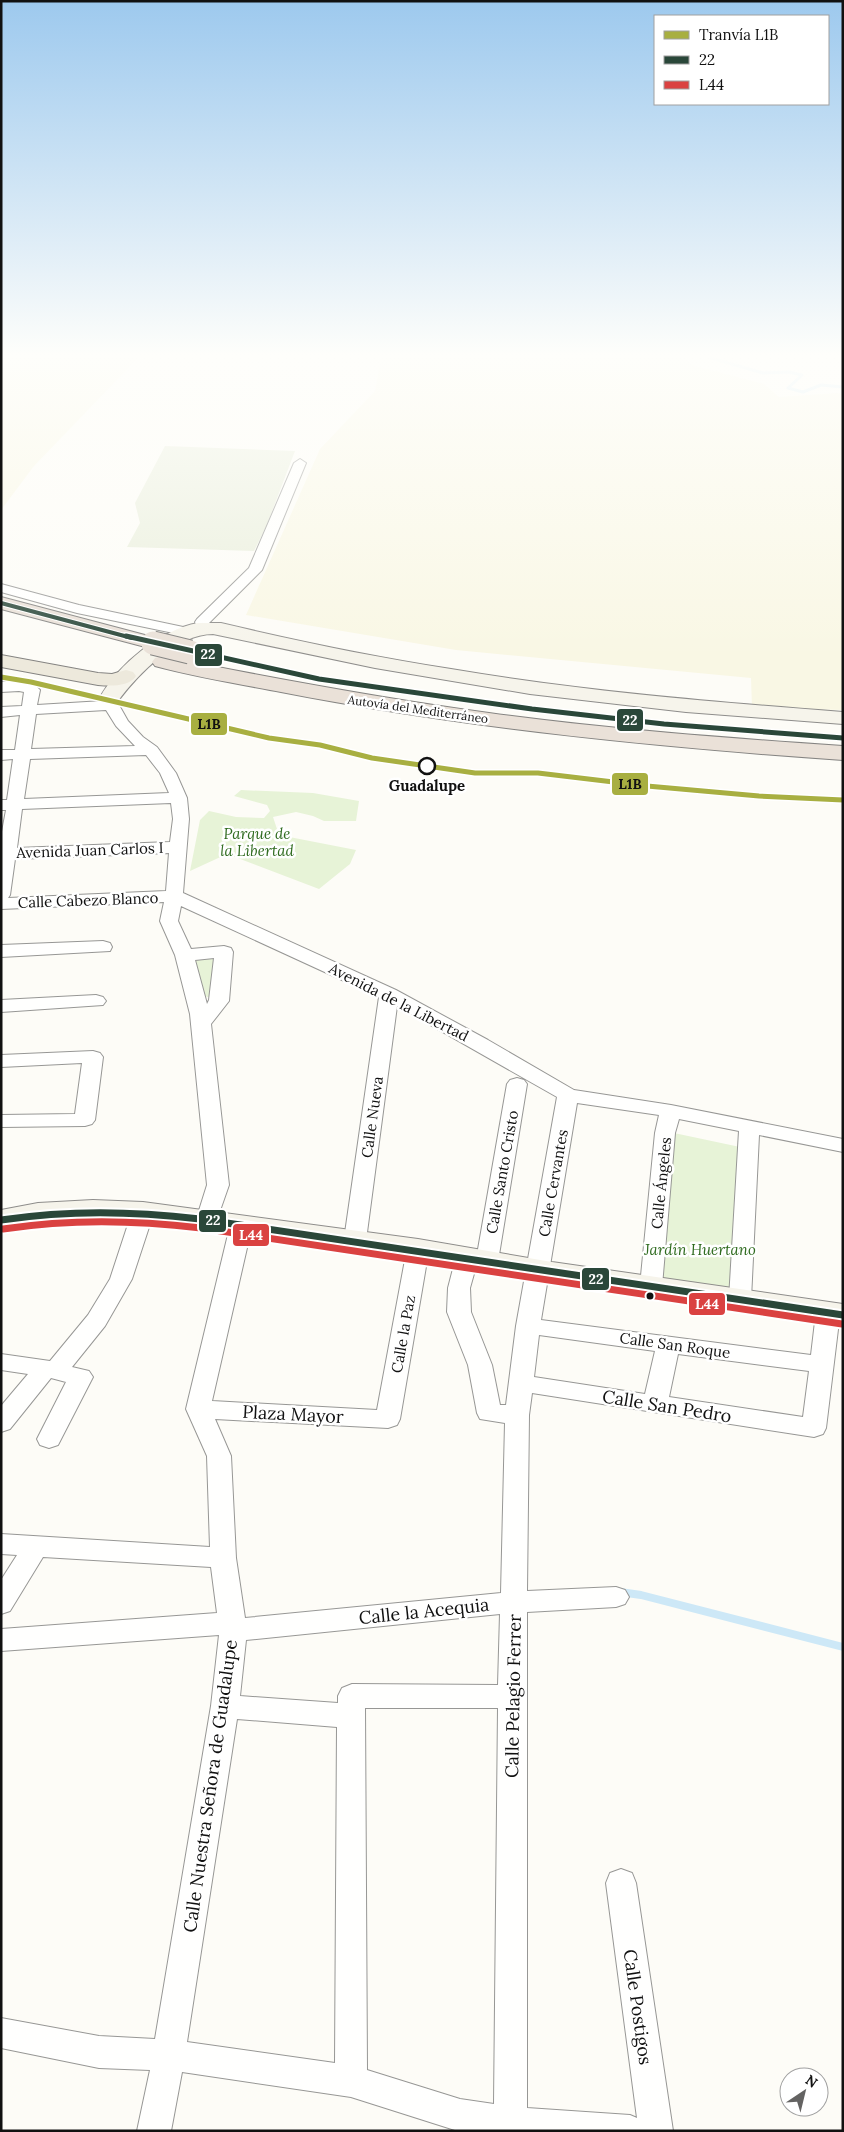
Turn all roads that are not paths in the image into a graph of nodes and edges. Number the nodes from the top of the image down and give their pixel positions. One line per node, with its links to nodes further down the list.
1 (300, 463): 5 (street)
2 (1, 588): 5 (street)
3 (1, 603): 5 (highway, Autovía del Mediterráneo, bridge)
4 (1, 620): 15 (highway, Autovía del Mediterráneo)
5 (193, 637): 9 (street); 12 (street); 13 (highway, Autovía del Mediterráneo)
6 (1, 661): 9 (main road)
7 (1, 672): 9 (main road)
8 (1, 688): 10 (street)
9 (115, 692): 10 (street); 14 (street)
10 (29, 710): 11 (street); 16 (street)
11 (1, 712)
12 (843, 718)
13 (843, 736)
14 (150, 750): 16 (street); 18 (street)
15 (843, 753)
16 (22, 754): 17 (street); 19 (street)
17 (1, 755)
18 (179, 798): 19 (street); 20 (street)
19 (8, 805): 21 (street)
20 (178, 847): 21 (street, Avenida Juan Carlos I); 23 (street)
21 (4, 854): 22 (street)
22 (1, 895)
23 (174, 896): 24 (street, Calle Cabezo Blanco); 27 (street); 28 (street, Avenida de la Libertad)
24 (1, 904)
25 (103, 947): 26 (street)
26 (1, 951)
27 (184, 955): 31 (street); 31 (street)
28 (389, 994): 34 (street, Avenida de la Libertad); 43 (street, Calle Nueva)
29 (96, 1001): 30 (street)
30 (1, 1006)
31 (201, 1024): 41 (street)
32 (1, 1061): 36 (street)
33 (517, 1084): 45 (street, Calle Santo Cristo)
34 (568, 1095): 35 (street, Avenida de la Libertad); 46 (street, Calle Cervantes)
35 (671, 1111): 37 (street, Avenida de la Libertad); 47 (street, Calle Ángeles)
36 (1, 1121)
37 (750, 1127): 38 (street, Avenida de la Libertad); 48 (street)
38 (843, 1146)
39 (142, 1212): 40 (street); 41 (street); 54 (street)
40 (1, 1220)
41 (206, 1220): 42 (street)
42 (241, 1226): 43 (street); 57 (street)
43 (355, 1240): 44 (street)
44 (418, 1249): 45 (street); 59 (street, Calle la Paz)
45 (477, 1259): 46 (street); 58 (street, Calle Santo Cristo)
46 (538, 1270): 47 (street); 50 (street, Calle Pelagio Ferrer)
47 (651, 1286): 48 (street)
48 (740, 1299): 49 (street)
49 (836, 1314): 53 (street)
50 (528, 1326): 51 (street, Calle San Roque); 55 (street, Calle Pelagio Ferrer)
51 (668, 1344): 53 (street, Calle San Roque); 56 (street)
52 (1, 1362): 54 (street)
53 (823, 1365): 56 (street, Calle San Pedro)
54 (50, 1369): 60 (street); 61 (street)
55 (520, 1383): 56 (street, Calle San Pedro); 58 (street, Calle Pelagio Ferrer)
56 (655, 1405)
57 (198, 1409): 59 (street, Plaza Mayor); 64 (street, Calle Nuestra Señora de Guadalupe)
58 (517, 1415): 66 (street, Calle Pelagio Ferrer)
59 (388, 1419)
60 (1, 1423)
61 (49, 1439)
62 (1, 1544): 63 (street)
63 (35, 1547): 64 (street); 67 (street)
64 (223, 1558): 68 (street, Calle Nuestra Señora de Guadalupe)
65 (616, 1597): 66 (street, Calle la Acequia)
66 (515, 1602): 68 (street, Calle la Acequia); 70 (street, Calle Pelagio Ferrer)
67 (1, 1604)
68 (232, 1627): 69 (street, Calle la Acequia); 71 (street, Calle Nuestra Señora de Guadalupe)
69 (1, 1640)
70 (512, 1697): 72 (street); 78 (street, Calle Pelagio Ferrer)
71 (225, 1706): 72 (street); 75 (street, Calle Nuestra Señora de Guadalupe)
72 (350, 1716): 76 (street)
73 (621, 1883): 81 (street, Calle Postigos)
74 (1, 2033): 75 (street)
75 (169, 2055): 76 (street); 79 (street, Calle Nuestra Señora de Guadalupe)
76 (351, 2081): 77 (street)
77 (458, 2123): 78 (street)
78 (511, 2127): 80 (street)
79 (154, 2131)
80 (630, 2131)
81 (656, 2131)

